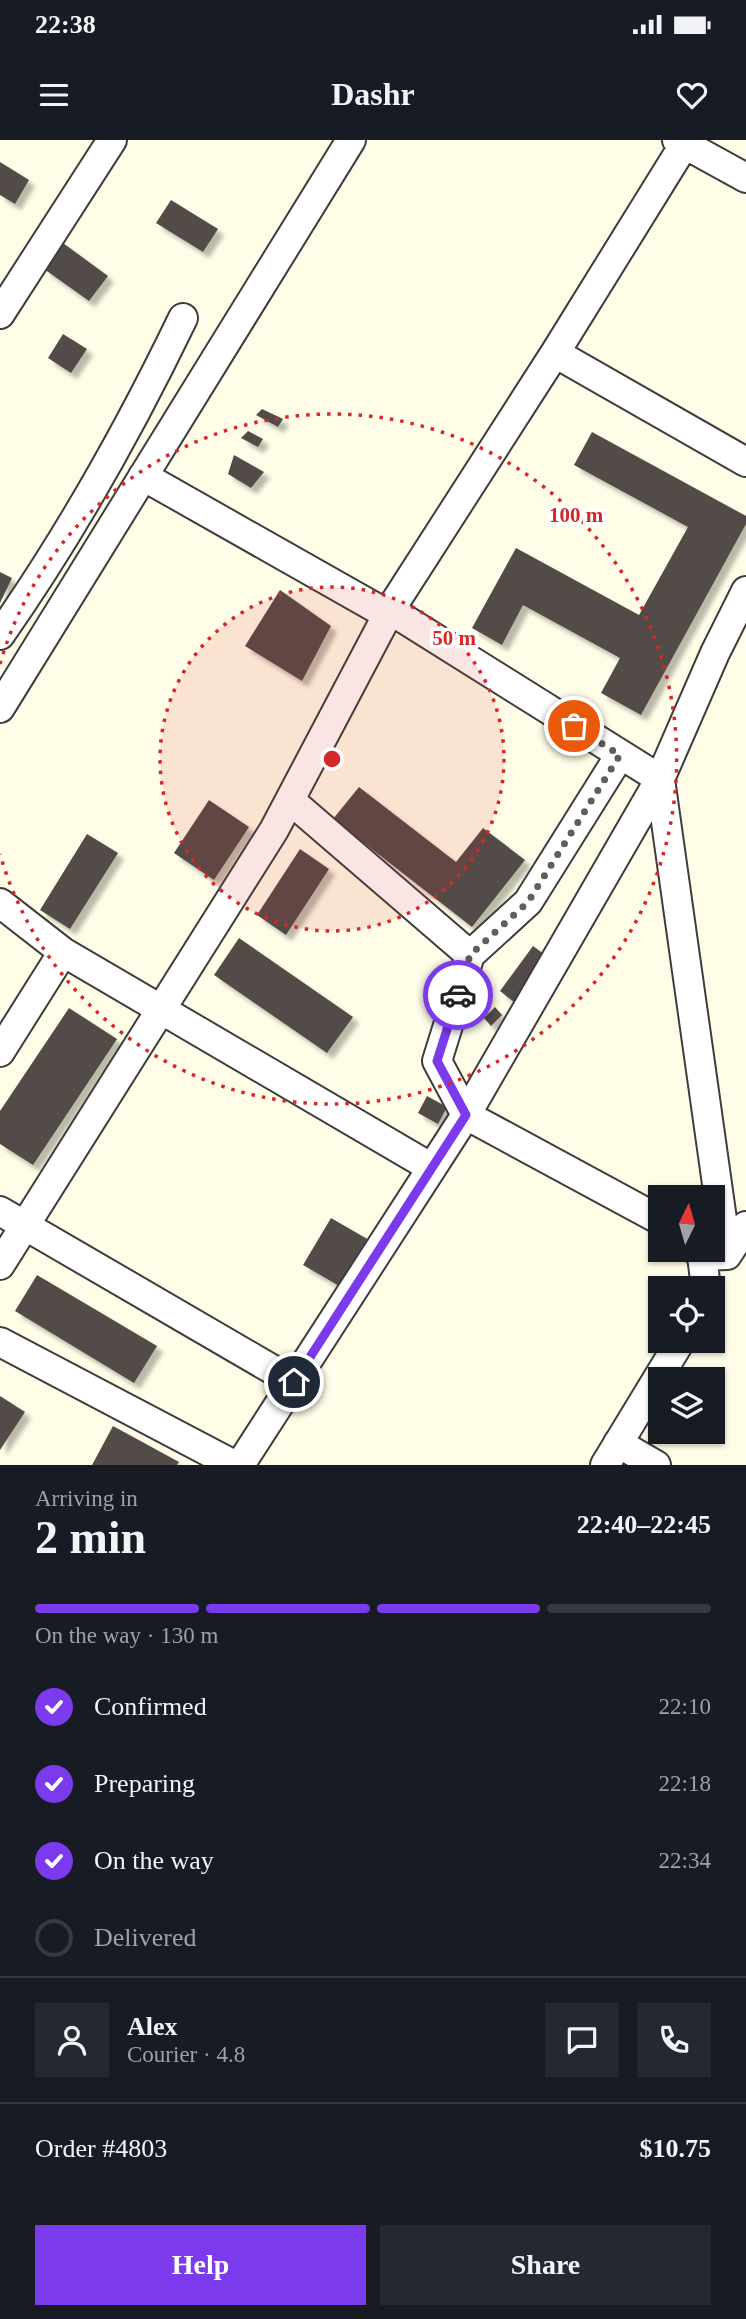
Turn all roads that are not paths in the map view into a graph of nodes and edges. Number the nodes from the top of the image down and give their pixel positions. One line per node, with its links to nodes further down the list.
1 (112, 140): 5 (street)
2 (351, 140): 9 (street)
3 (683, 141): 4 (street); 7 (street)
4 (746, 178)
5 (0, 314)
6 (183, 318): 12 (street)
7 (555, 353): 8 (street); 11 (street)
8 (746, 462)
9 (144, 476): 11 (street); 13 (street)
10 (746, 591): 15 (street)
11 (390, 610): 14 (street); 16 (street)
12 (0, 635)
13 (0, 708)
14 (620, 755): 15 (street); 19 (street)
15 (660, 779): 22 (street); 24 (street)
16 (290, 800): 19 (street); 20 (street)
17 (0, 903): 18 (street)
18 (64, 952): 20 (street); 21 (street)
19 (470, 955): 22 (street)
20 (160, 1010): 23 (street); 27 (street)
21 (0, 1052)
22 (466, 1115): 23 (street); 26 (street)
23 (432, 1168): 33 (street)
24 (701, 1185)
25 (0, 1211): 27 (street)
26 (648, 1214)
27 (25, 1225): 30 (street); 33 (street)
28 (746, 1226): 29 (street)
29 (725, 1241)
30 (0, 1265)
31 (0, 1342): 35 (street)
32 (673, 1353): 34 (street)
33 (294, 1382): 36 (street)
34 (611, 1454): 37 (street)
35 (234, 1465)
36 (240, 1465)
37 (656, 1465)

